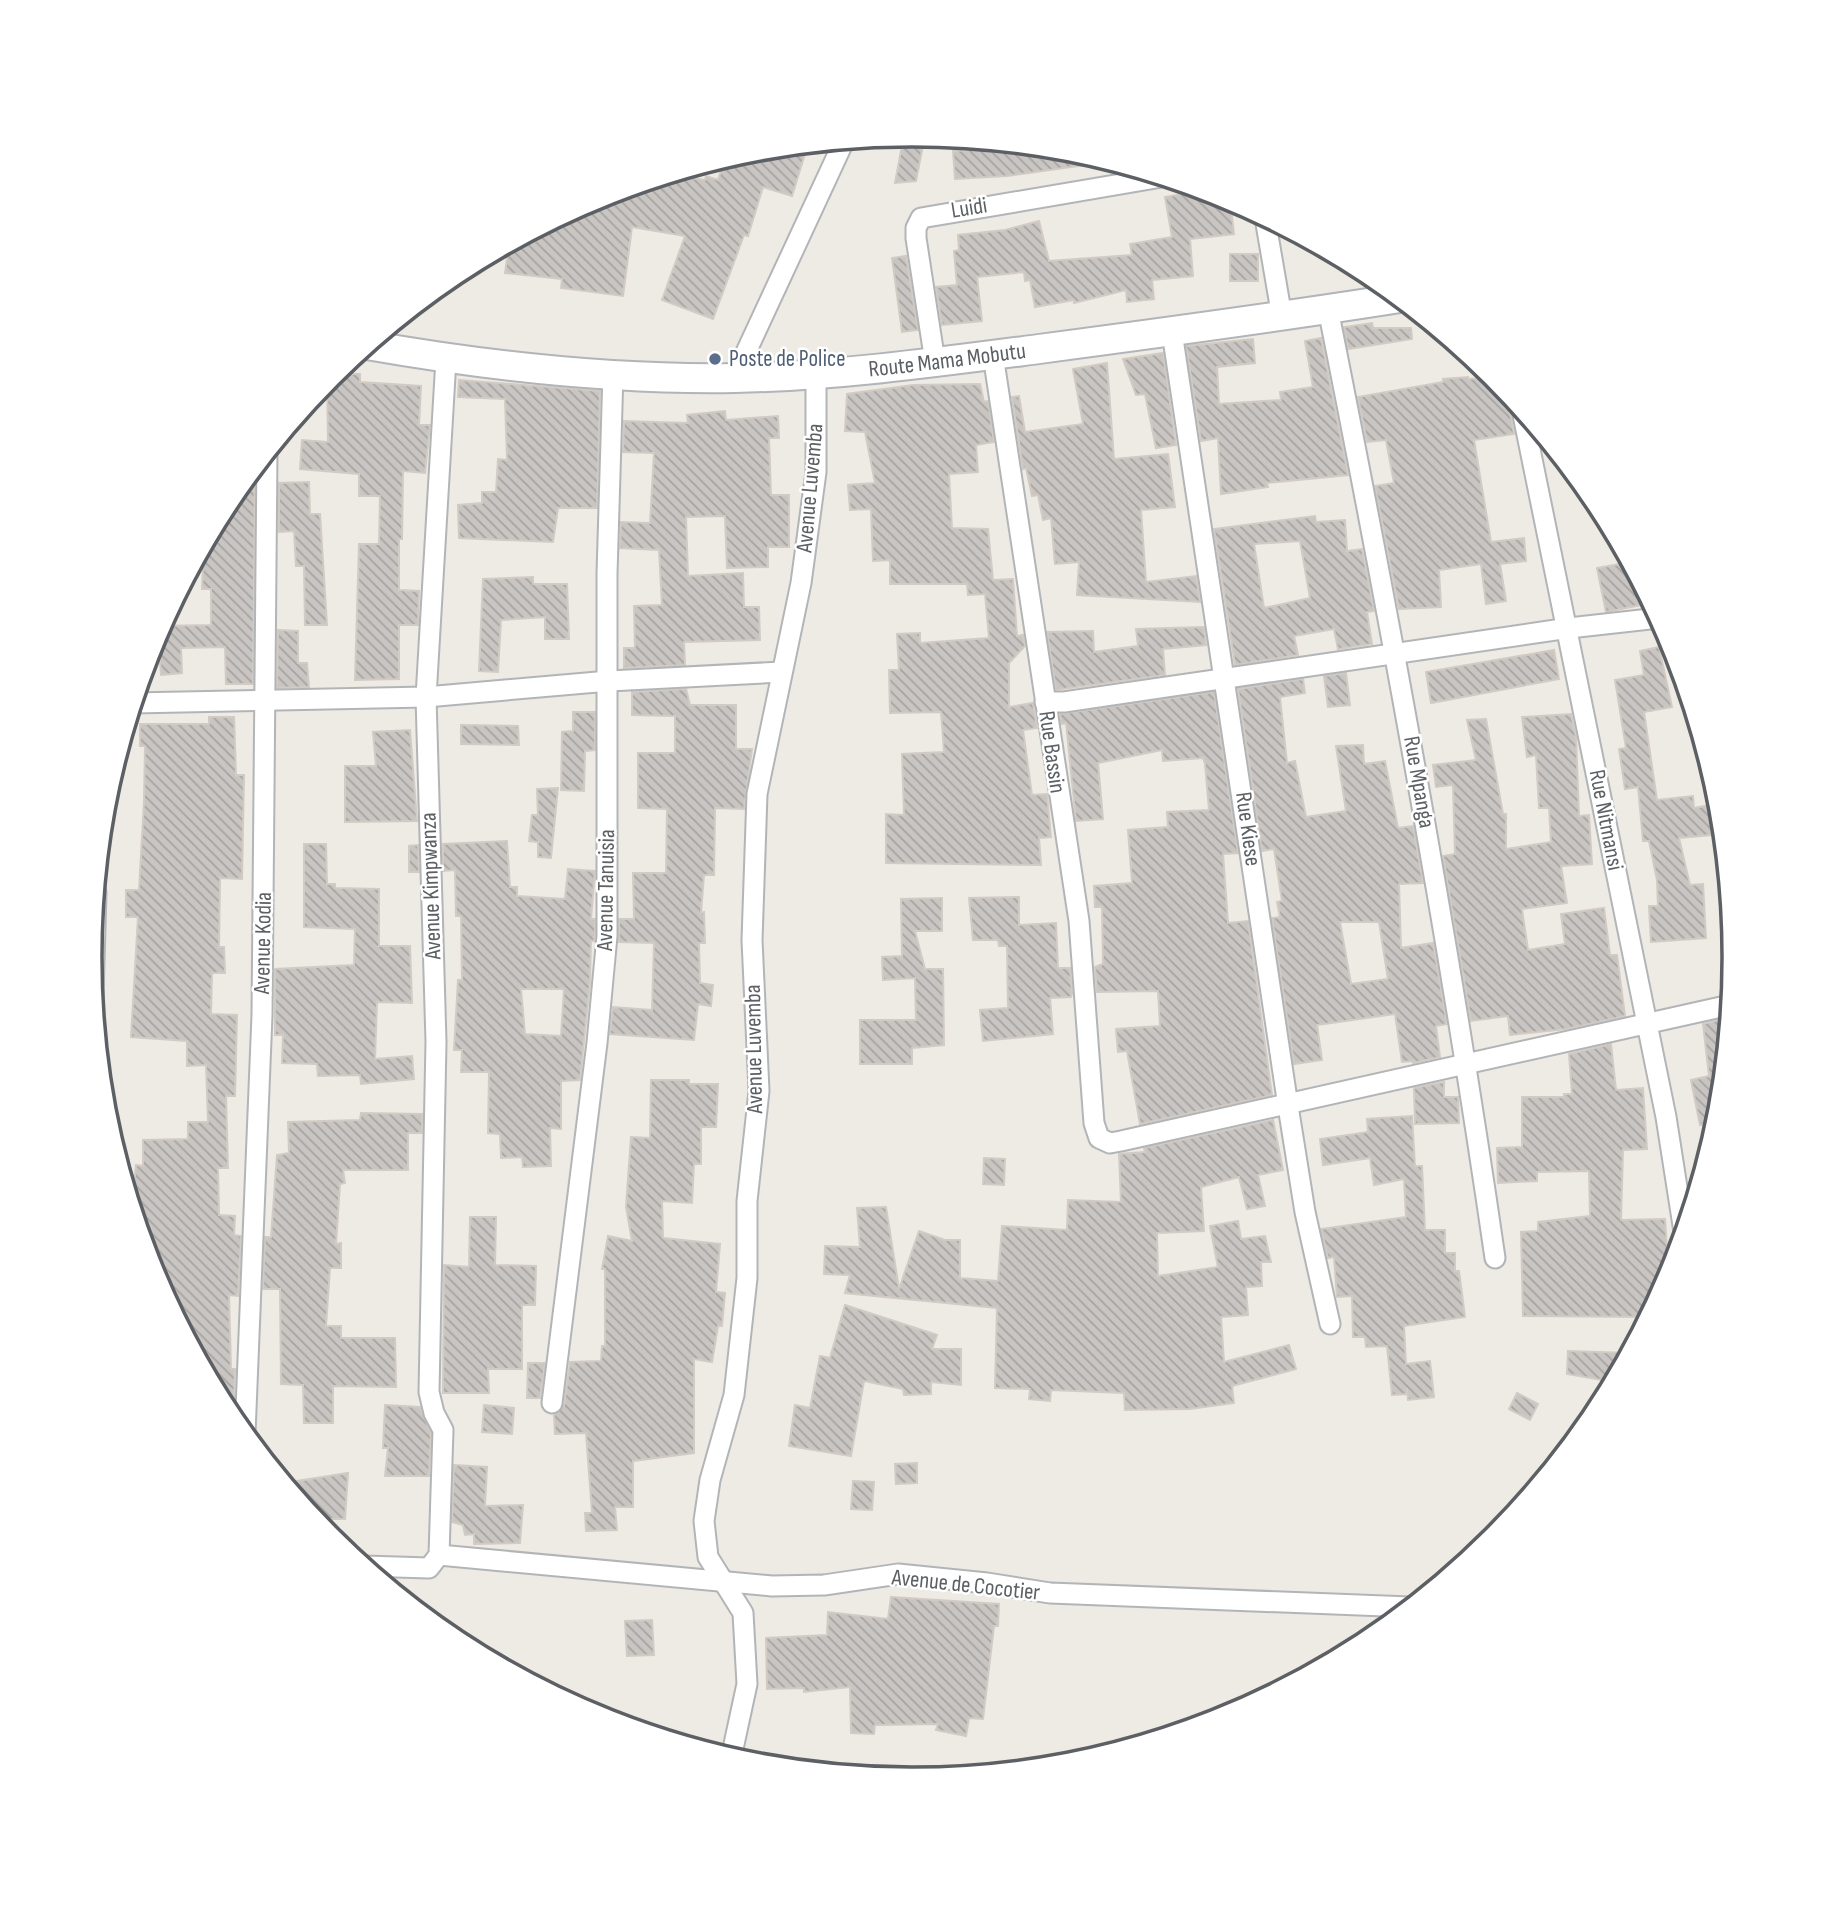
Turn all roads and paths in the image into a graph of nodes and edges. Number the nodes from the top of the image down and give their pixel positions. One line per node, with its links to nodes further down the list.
1 (840, 150): 14 (street)
2 (1142, 180): 11 (street, Luidi)
3 (1267, 229): 6 (street)
4 (1386, 300): 5 (street, Route Mama Mobutu)
5 (1328, 309): 6 (street, Route Mama Mobutu); 19 (street, Rue Mpanga)
6 (1282, 317): 7 (street, Route Mama Mobutu)
7 (1172, 332): 9 (street, Route Mama Mobutu); 21 (street, Rue Kiese)
8 (379, 347): 10 (street, Route Mama Mobutu)
9 (993, 355): 11 (street, Route Mama Mobutu); 25 (street, Rue Bassin)
10 (446, 359): 13 (street, Route Mama Mobutu); 23 (street, Avenue Kimpwanza)
11 (935, 362): 12 (street, Route Mama Mobutu)
12 (816, 372): 14 (street, Route Mama Mobutu); 20 (street, Avenue Luvemba)
13 (613, 373): 14 (street, Route Mama Mobutu); 22 (street, Avenue Tanuisia)
14 (734, 378)
15 (1526, 429): 18 (street, Rue Nitmansi)
16 (267, 467): 24 (street, Avenue Kodia)
17 (1648, 619): 18 (street)
18 (1569, 628): 19 (street); 28 (street, Rue Nitmansi)
19 (1396, 653): 21 (street); 29 (street, Rue Mpanga)
20 (781, 672): 22 (street); 38 (street, Avenue Luvemba)
21 (1226, 677): 25 (street); 30 (street, Rue Kiese)
22 (609, 681): 23 (street); 34 (street, Avenue Tanuisia)
23 (426, 697): 24 (street); 36 (street, Avenue Kimpwanza)
24 (266, 699): 26 (street); 35 (street, Avenue Kodia)
25 (1045, 702): 30 (street, Rue Bassin)
26 (143, 703)
27 (1721, 1007): 28 (street)
28 (1646, 1026): 29 (street); 31 (street, Rue Nitmansi)
29 (1466, 1063): 30 (street); 32 (street, Rue Mpanga)
30 (1288, 1105): 33 (street, Rue Kiese)
31 (1681, 1212)
32 (1494, 1258)
33 (1330, 1324)
34 (552, 1403)
35 (245, 1416)
36 (439, 1555): 37 (street); 38 (street, Avenue de Cocotier)
37 (379, 1566)
38 (722, 1579): 39 (street, Avenue de Cocotier); 40 (street, Avenue Luvemba)
39 (1396, 1606)
40 (733, 1747)

